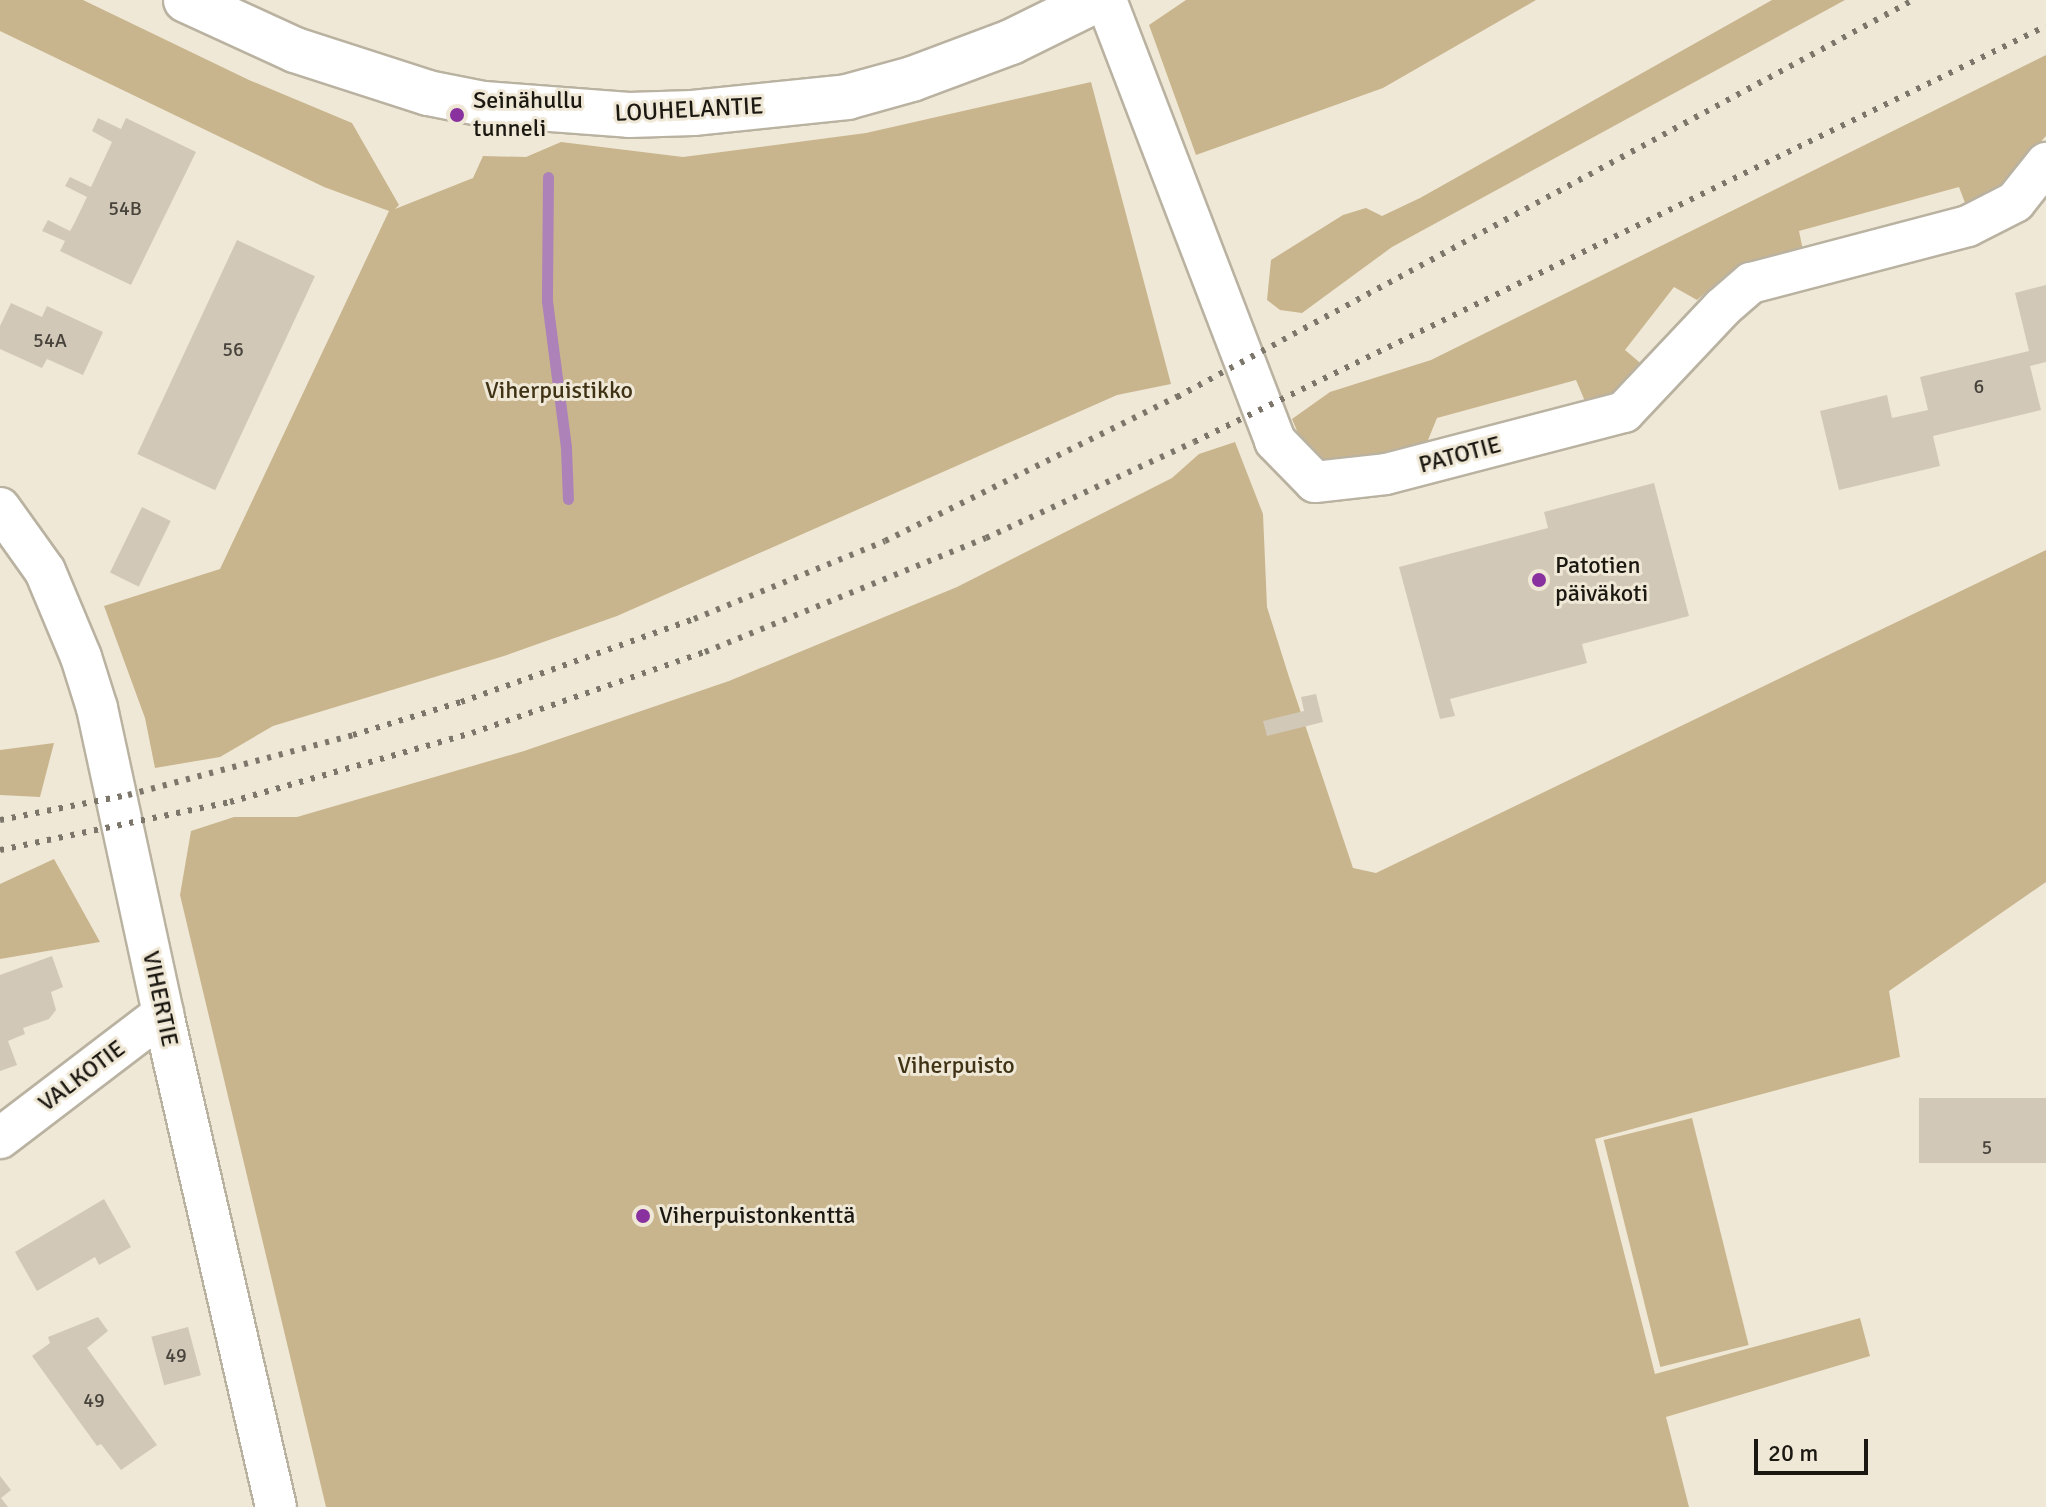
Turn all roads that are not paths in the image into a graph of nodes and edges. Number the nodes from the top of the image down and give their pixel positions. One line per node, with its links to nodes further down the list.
1 (186, 0): 2 (main road, LOUHELANTIE)
2 (1096, 0)
3 (1106, 0): 4 (street, PATOTIE)
4 (2046, 163)
5 (0, 508): 6 (street, VIHERTIE)
6 (163, 1014): 7 (street, VALKOTIE); 8 (street, VIHERTIE)
7 (0, 1138)
8 (276, 1507)

